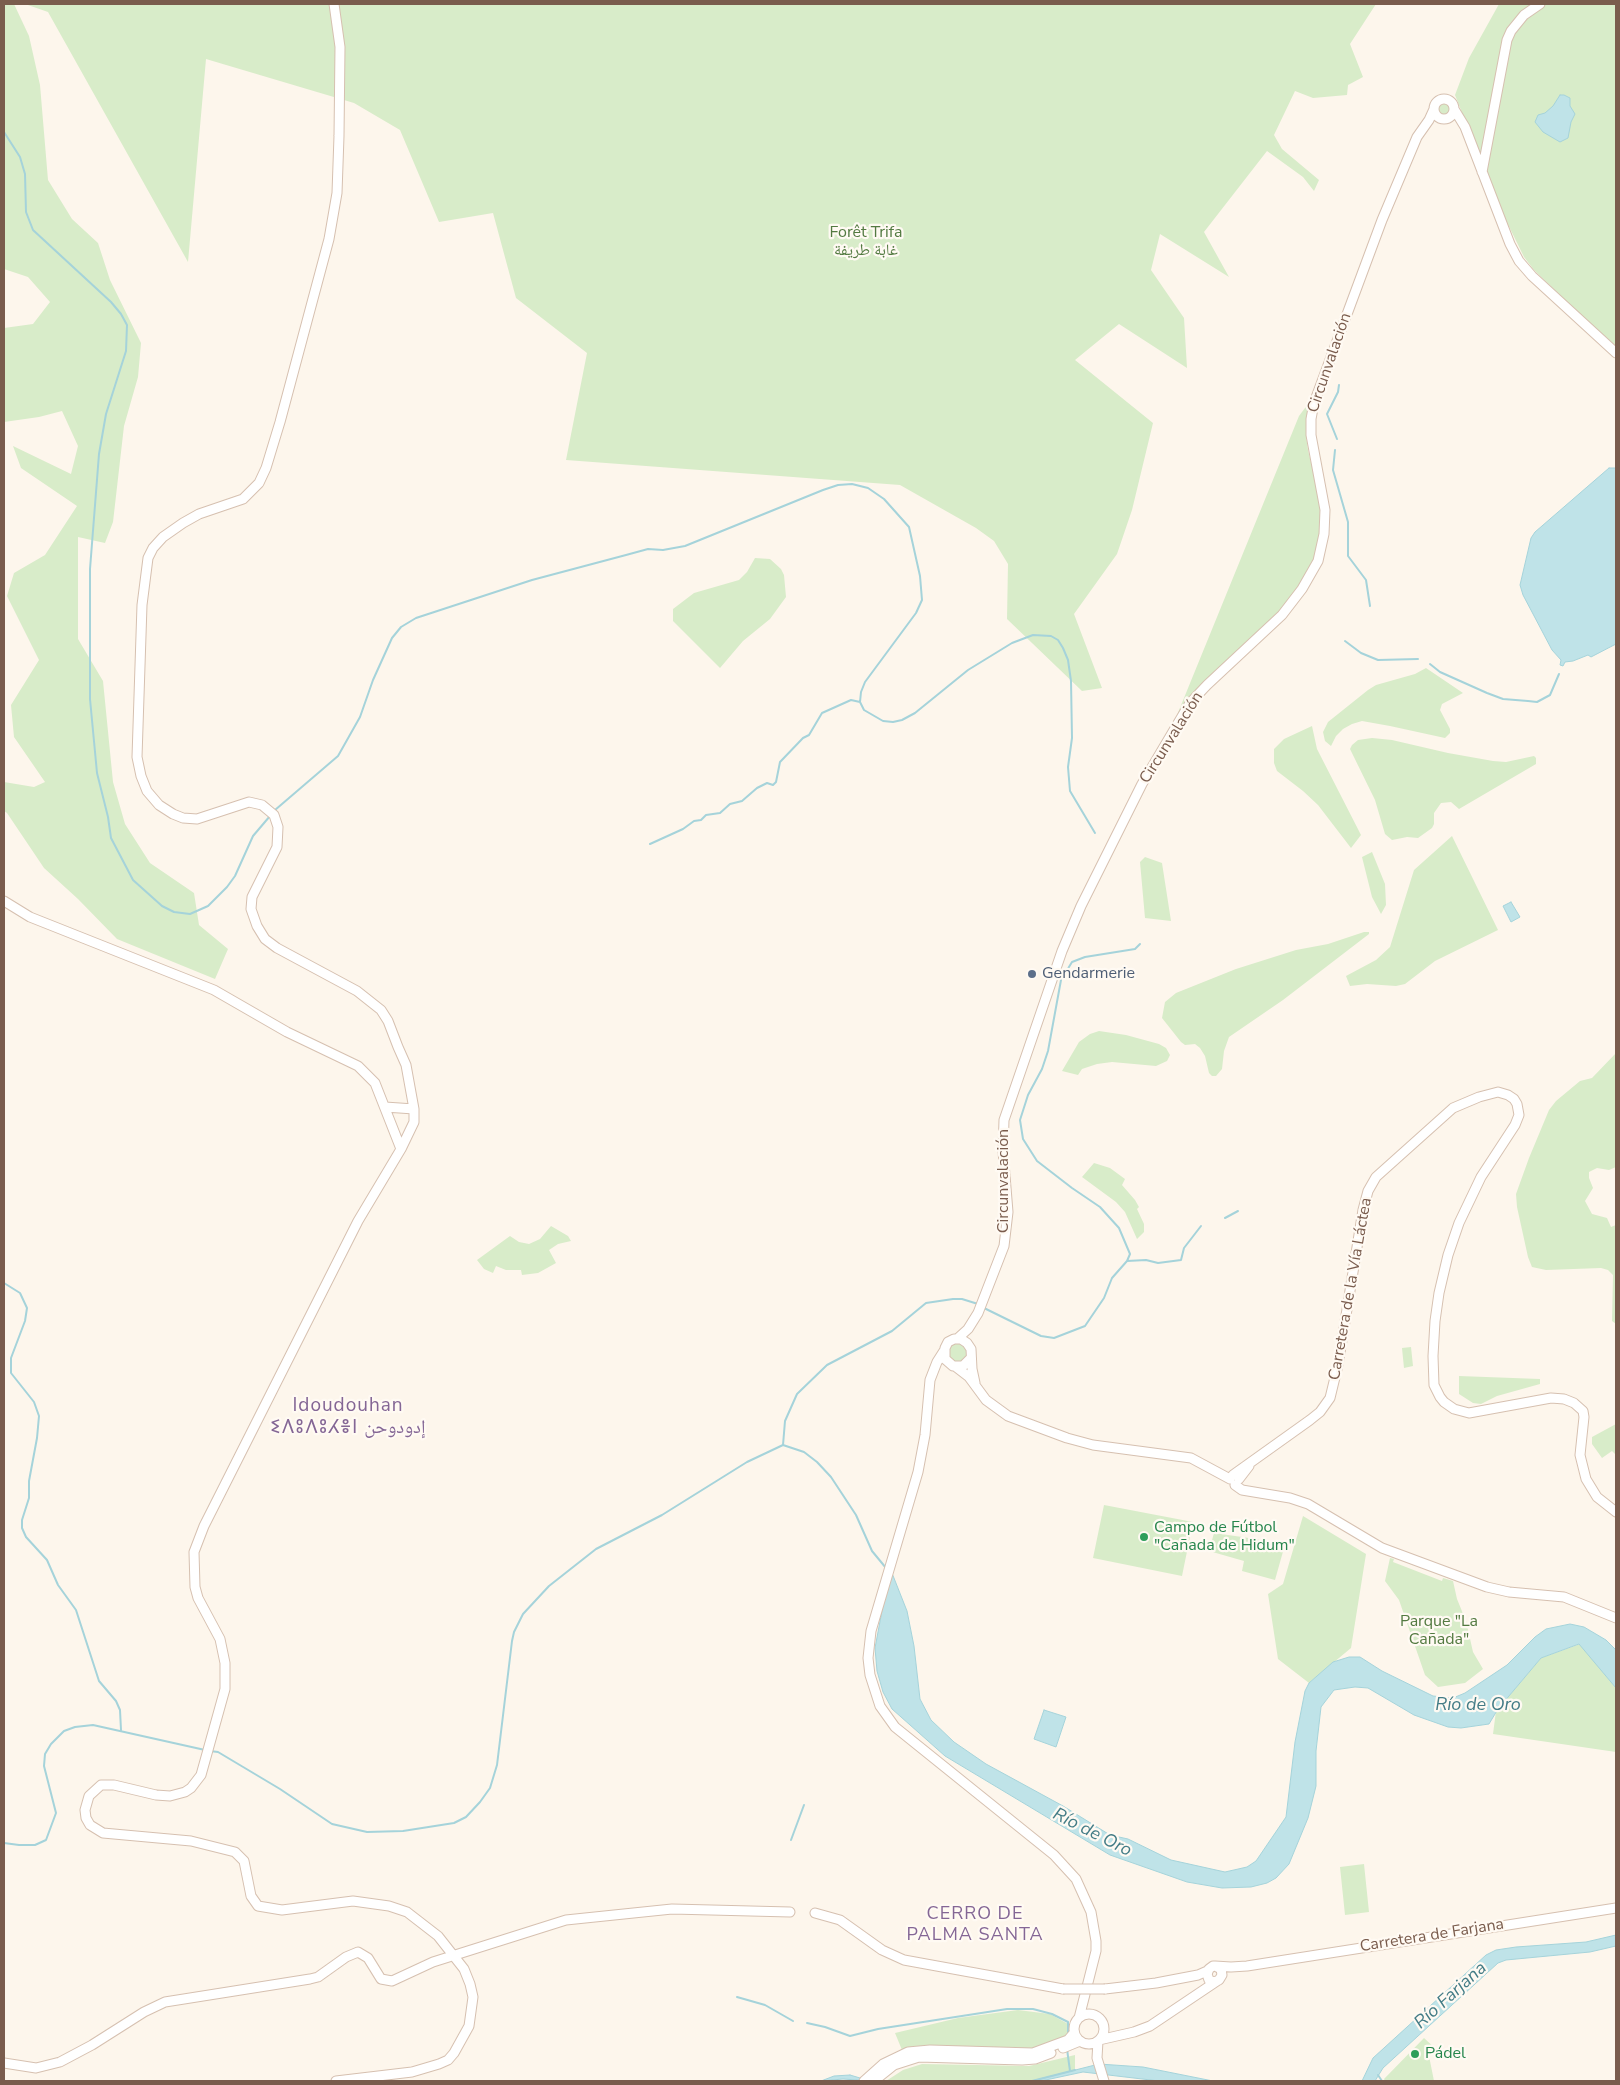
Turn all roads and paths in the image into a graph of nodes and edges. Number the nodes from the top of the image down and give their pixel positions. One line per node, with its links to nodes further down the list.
1 (334, 4): 12 (street)
2 (1540, 4): 8 (street)
3 (1434, 109): 4 (street); 5 (street); 7 (street, Circunvalación)
4 (1454, 109): 5 (street); 6 (street)
5 (1445, 119): 6 (street); 7 (street)
6 (1466, 132): 8 (street)
7 (1417, 137): 14 (street, Circunvalación)
8 (1482, 172): 9 (street)
9 (1616, 353)
10 (4, 901): 11 (street)
11 (385, 1107): 12 (street); 13 (street)
12 (414, 1109): 13 (street)
13 (401, 1148): 27 (street)
14 (972, 1326): 15 (street); 17 (street)
15 (957, 1339): 16 (street); 17 (street)
16 (944, 1351): 18 (street); 20 (street)
17 (971, 1353): 18 (street); 19 (street)
18 (955, 1366): 19 (street); 20 (street)
19 (976, 1385): 21 (street)
20 (929, 1394): 32 (street)
21 (1235, 1480): 22 (street, Carretera de la Vía Láctea); 23 (street)
22 (1616, 1512)
23 (1616, 1618)
24 (1616, 1908): 28 (street, Carretera de Farjana)
25 (790, 1912): 27 (street)
26 (814, 1913): 29 (street, bridge)
27 (454, 1954): 42 (street); 44 (street)
28 (1247, 1966): 29 (street, Carretera de Farjana); 30 (street, Carretera de Farjana)
29 (1209, 1973): 30 (street); 30 (street); 31 (street, Carretera de Farjana)
30 (1219, 1980): 31 (street, Carretera de Farjana)
31 (1198, 1995): 37 (street, Carretera de Farjana)
32 (1085, 2002): 33 (street); 34 (street)
33 (1092, 2015): 34 (street); 35 (street)
34 (1079, 2018): 36 (street)
35 (1103, 2030): 37 (street); 38 (street)
36 (1074, 2033): 39 (street); 40 (street)
37 (1115, 2037): 38 (street, Carretera de Farjana)
38 (1099, 2040): 39 (street); 41 (street)
39 (1083, 2042): 40 (street); 41 (street)
40 (1067, 2044): 43 (street)
41 (1098, 2058): 46 (street)
42 (4, 2063)
43 (875, 2077): 45 (street)
44 (336, 2081)
45 (864, 2081)
46 (1104, 2081)

